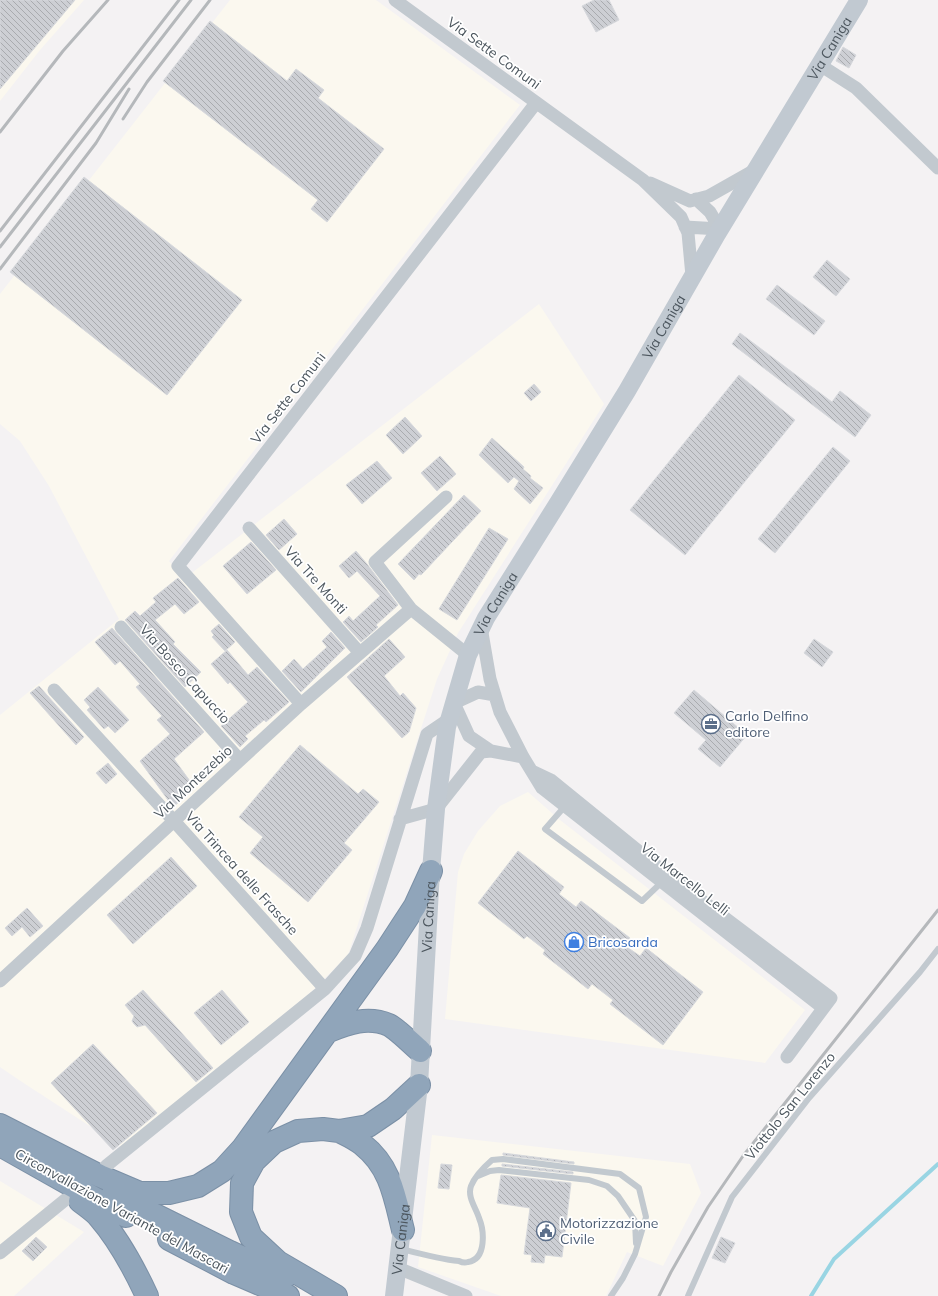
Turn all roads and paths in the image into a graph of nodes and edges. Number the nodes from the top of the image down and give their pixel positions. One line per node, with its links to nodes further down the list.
1 (395, 0): 4 (street, Via Sette Comuni)
2 (859, 0): 3 (street, Via Caniga)
3 (820, 65): 5 (street); 6 (street, Via Caniga)
4 (536, 103): 7 (street, Via Sette Comuni); 21 (street, Via Sette Comuni)
5 (938, 168)
6 (756, 169): 8 (street, Via Sette Comuni); 10 (street, Via Caniga)
7 (643, 180): 8 (street, Via Sette Comuni); 9 (street, Via Sette Comuni)
8 (696, 199): 10 (street)
9 (685, 227): 10 (street); 11 (street, Via Sette Comuni)
10 (720, 228): 11 (street, Via Caniga)
11 (692, 276): 16 (street, Via Caniga)
12 (446, 497): 14 (street)
13 (249, 528): 17 (street, Via Tre Monti)
14 (411, 609): 17 (street, Via Montezebio); 18 (street)
15 (121, 627): 25 (street, Via Bosco Capuccio)
16 (481, 627): 18 (street, Via Caniga); 20 (street, Via Marcello Lelli)
17 (360, 653): 21 (street, Via Montezebio)
18 (468, 655): 22 (street, Via Caniga)
19 (54, 690): 29 (street, Via Trincea delle Frasche)
20 (495, 696): 22 (street); 24 (street, Via Marcello Lelli)
21 (301, 704): 25 (street, Via Montezebio)
22 (451, 711): 23 (street); 27 (street, Via Caniga); 28 (street)
23 (491, 751): 24 (street); 27 (street)
24 (523, 757): 26 (street, Via Marcello Lelli)
25 (240, 760): 29 (street, Via Montezebio)
26 (569, 801): 31 (street, Via Marcello Lelli); 31 (lane)
27 (436, 809): 28 (street); 30 (street, Via Caniga)
28 (400, 819): 34 (street)
29 (174, 821): 33 (street, Via Montezebio); 34 (street, Via Trincea delle Frasche)
30 (431, 871): 35 (highway); 36 (street, Via Caniga)
31 (665, 878): 37 (street, Via Marcello Lelli)
32 (938, 949): 56 (lane, Viottolo San Lorenzo)
33 (0, 981)
34 (325, 989): 42 (street)
35 (329, 1031): 36 (highway); 39 (highway)
36 (420, 1051): 38 (street, Via Caniga)
37 (787, 1057)
38 (419, 1084): 40 (highway); 45 (street, Via Caniga)
39 (0, 1126): 51 (highway, Circonvallazione Variante del Mascari)
40 (339, 1131): 45 (highway); 52 (highway)
41 (0, 1145): 49 (highway); 50 (highway, Circonvallazione Variante del Mascari)
42 (106, 1166)
43 (476, 1177): 45 (lane); 47 (lane); 47 (lane)
44 (65, 1200): 46 (street)
45 (401, 1240): 48 (street, Via Caniga)
46 (0, 1253)
47 (635, 1254): 55 (lane)
48 (398, 1268): 53 (street, Via Caniga); 54 (street)
49 (146, 1296)
50 (288, 1296)
51 (326, 1296)
52 (336, 1296)
53 (394, 1296)
54 (466, 1296)
55 (611, 1296)
56 (688, 1296)

